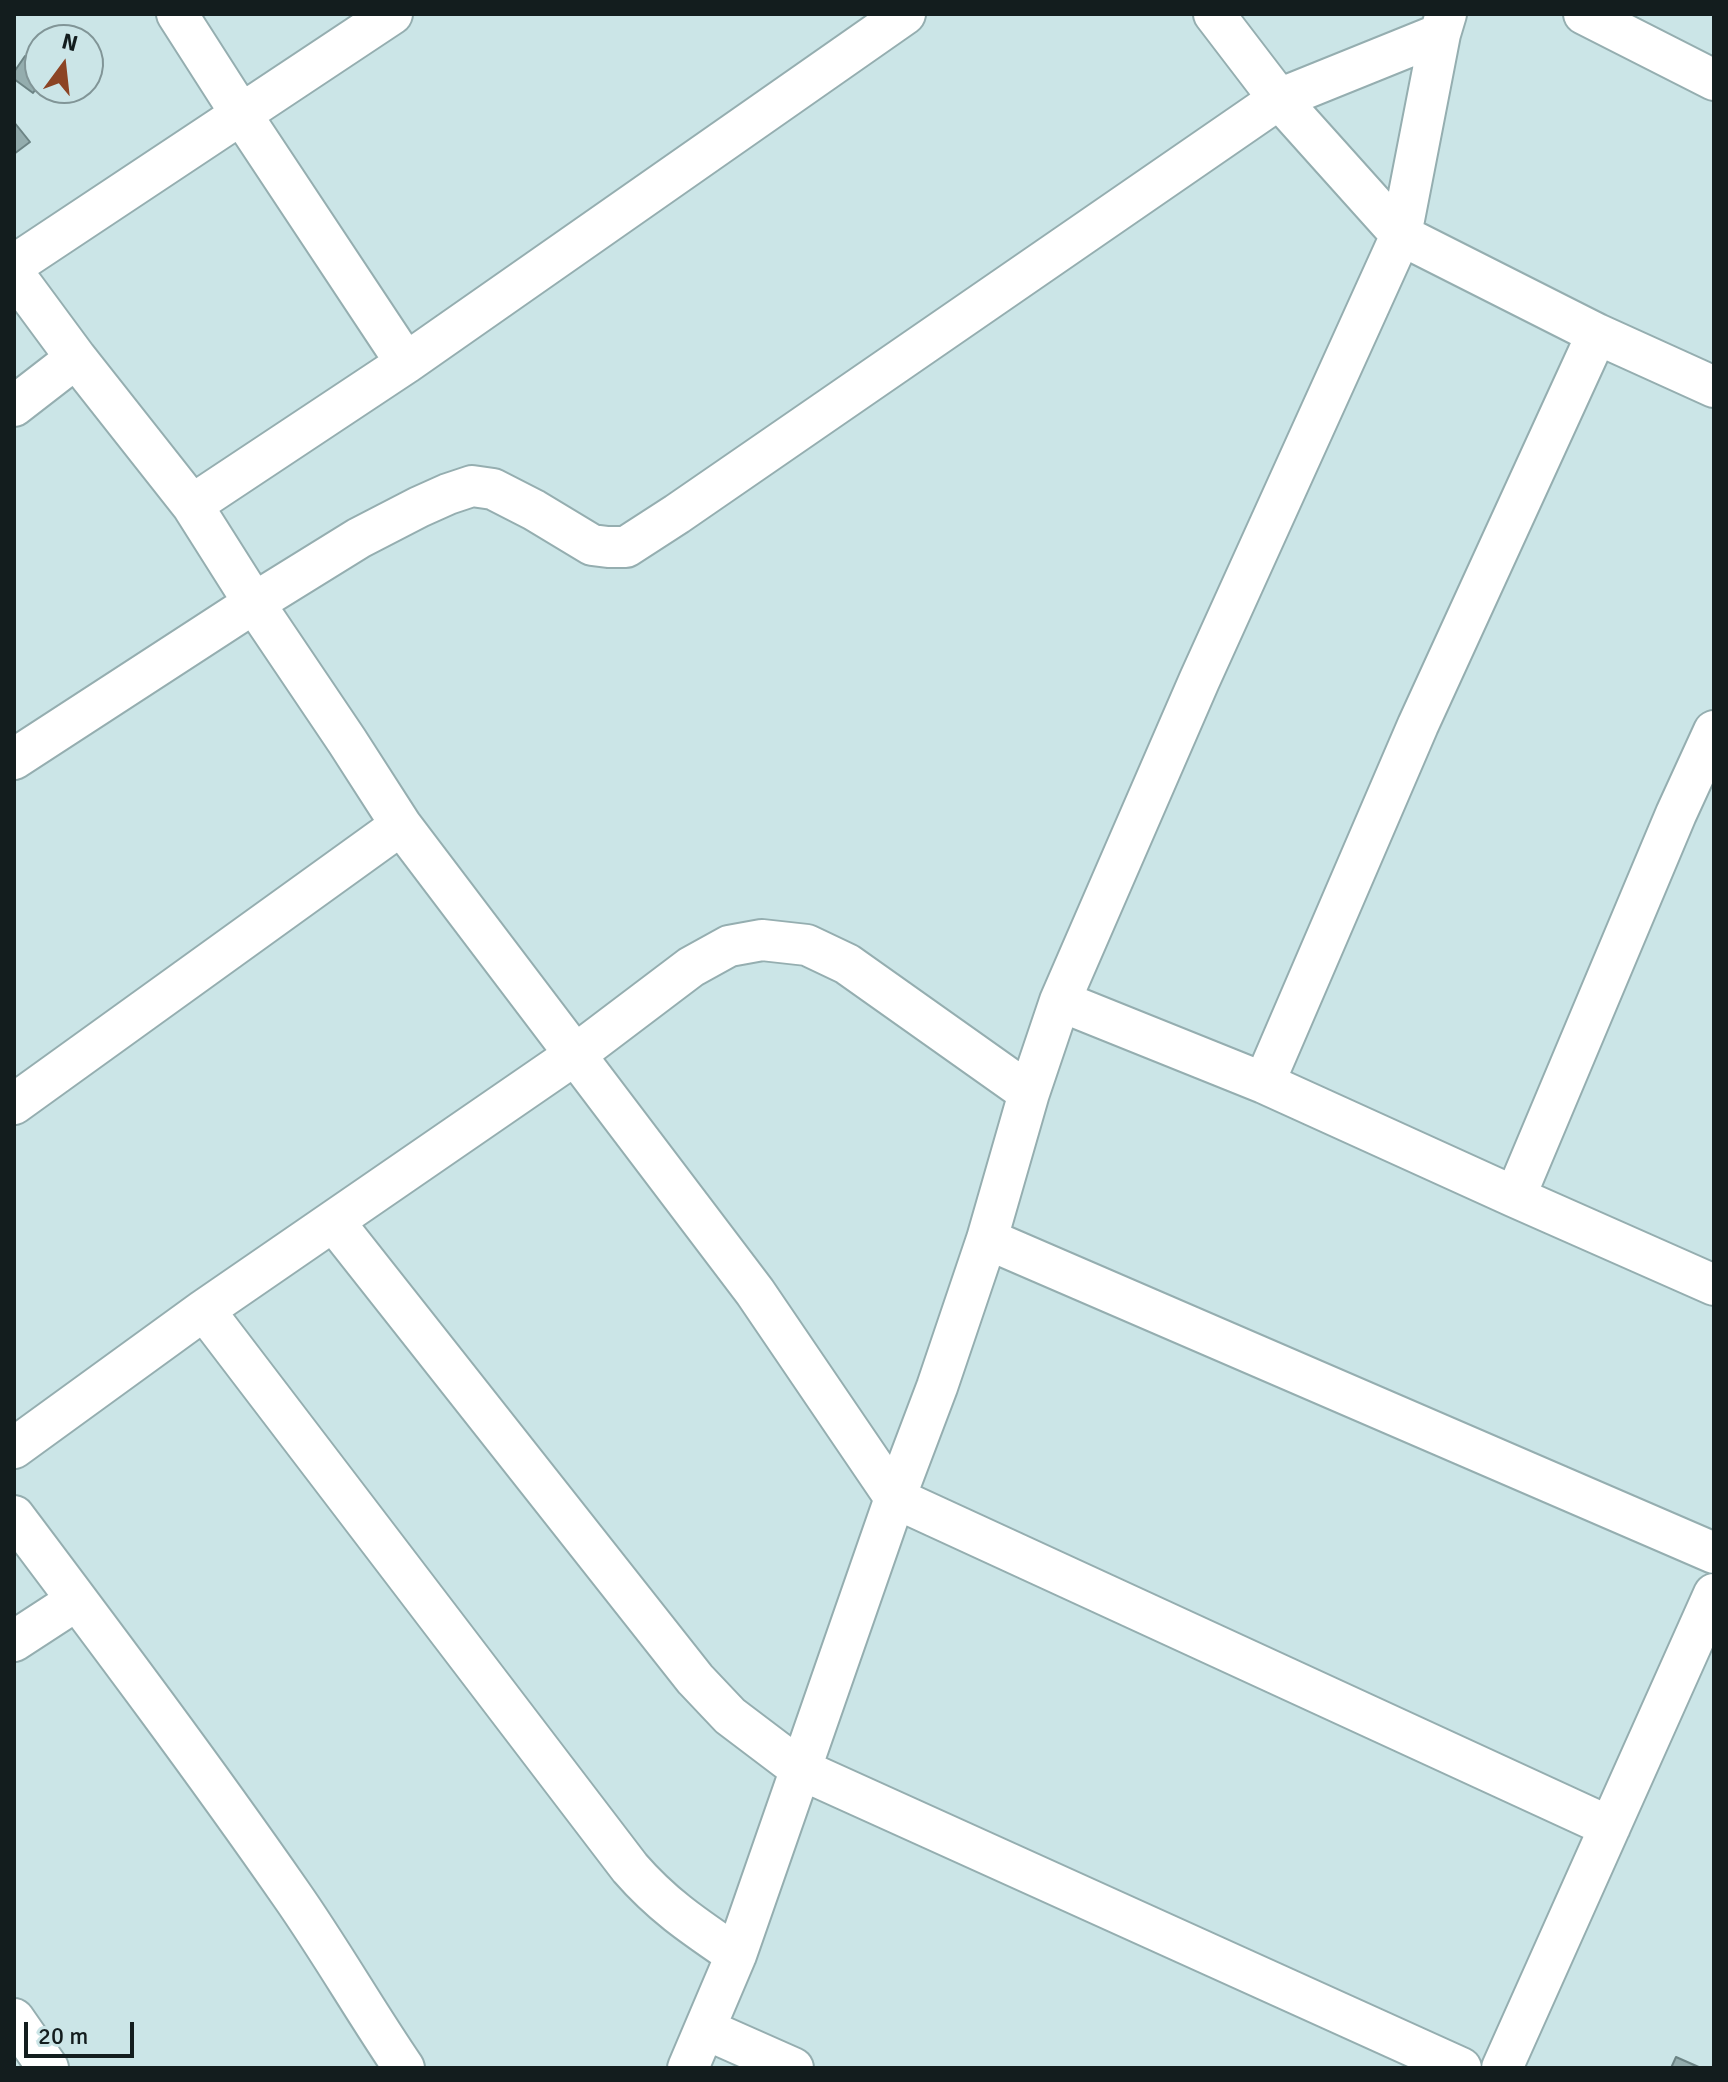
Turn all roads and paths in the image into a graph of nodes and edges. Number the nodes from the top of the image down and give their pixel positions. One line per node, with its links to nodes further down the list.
1 (177, 14): 9 (street)
2 (392, 14): 9 (street)
3 (905, 14): 15 (street)
4 (1214, 14): 8 (street)
5 (1584, 14): 7 (street)
6 (1443, 24): 8 (street); 10 (street)
7 (1714, 80)
8 (1279, 99): 10 (street); 19 (street)
9 (241, 114): 11 (street); 15 (street)
10 (1401, 235): 13 (street); 23 (street)
11 (14, 265)
12 (14, 274): 14 (street)
13 (1597, 334): 16 (street); 25 (street)
14 (76, 358): 17 (street); 18 (street)
15 (406, 363): 18 (street)
16 (1714, 387)
17 (14, 406)
18 (192, 505): 19 (street)
19 (254, 603): 21 (street); 22 (street)
20 (1714, 731): 28 (street)
21 (16, 752)
22 (401, 825): 24 (street); 27 (street)
23 (1060, 1001): 25 (street); 26 (street)
24 (576, 1054): 26 (street); 29 (street); 34 (street)
25 (1264, 1083): 28 (street)
26 (1029, 1093): 30 (street)
27 (14, 1104)
28 (1515, 1197): 31 (street)
29 (334, 1222): 32 (street); 40 (street)
30 (987, 1239): 34 (street); 36 (street)
31 (1714, 1285)
32 (204, 1310): 33 (street); 42 (street)
33 (14, 1448)
34 (895, 1498): 40 (street); 41 (street)
35 (14, 1516): 38 (street)
36 (1714, 1553)
37 (1714, 1594): 41 (street)
38 (77, 1600): 39 (street); 46 (street)
39 (14, 1641)
40 (800, 1769): 42 (street); 49 (street)
41 (1610, 1827): 50 (street)
42 (736, 1955): 44 (street)
43 (14, 2019): 45 (street)
44 (705, 2029): 47 (street); 48 (street)
45 (48, 2068)
46 (404, 2068)
47 (688, 2068)
48 (793, 2068)
49 (1461, 2068)
50 (1502, 2068)

